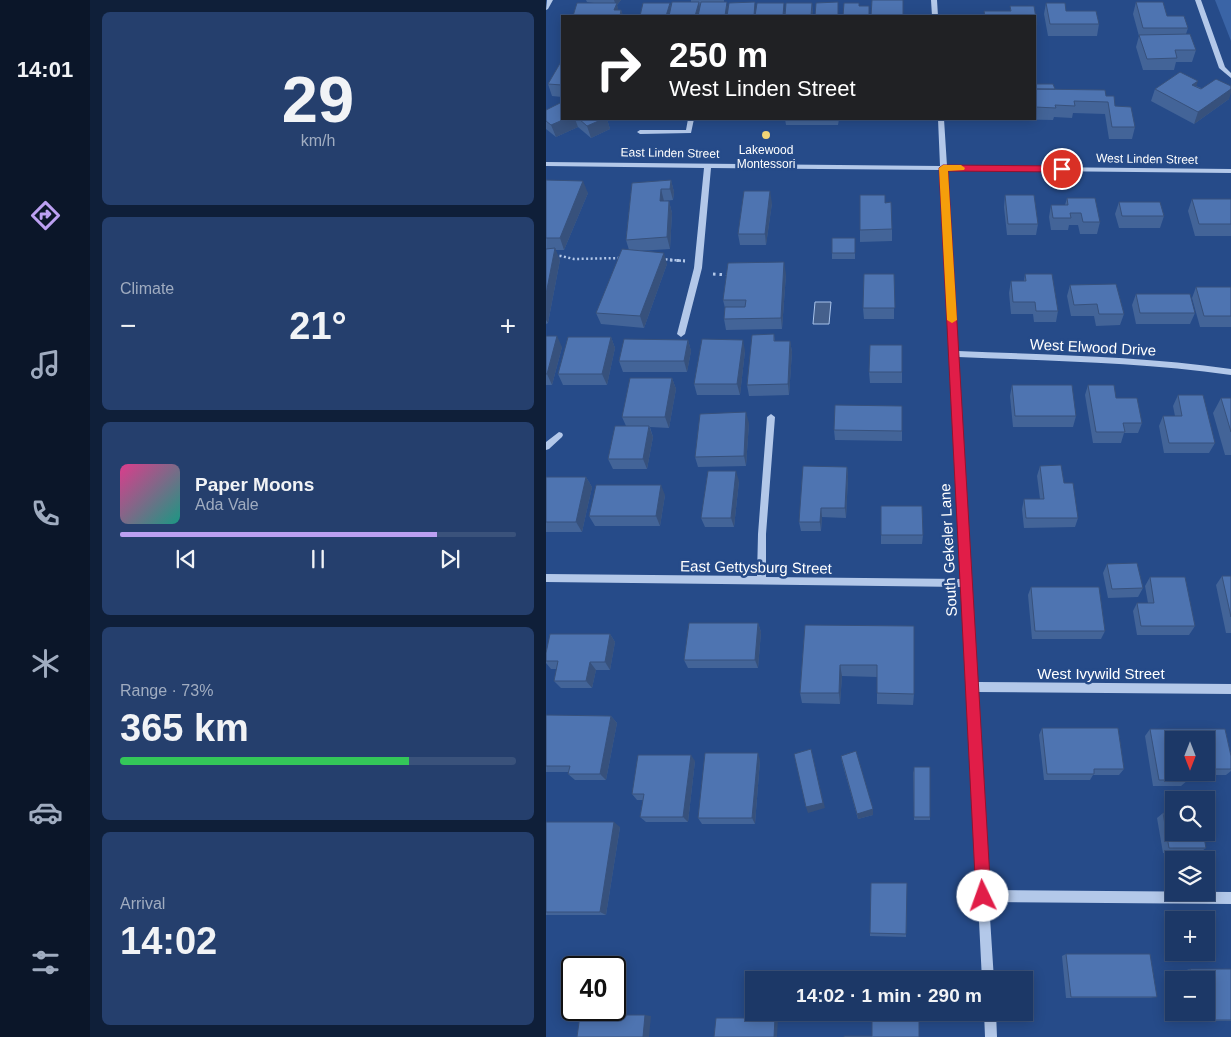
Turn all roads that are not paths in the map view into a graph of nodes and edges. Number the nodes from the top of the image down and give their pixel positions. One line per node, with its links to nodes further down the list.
1 (550, 0): 4 (street)
2 (934, 0): 5 (street)
3 (1198, 0): 6 (street)
4 (546, 8)
5 (935, 15)
6 (1231, 76)
7 (691, 120): 9 (street)
8 (941, 120): 12 (street, South Gekeler Lane)
9 (640, 132)
10 (546, 164): 11 (street, East Linden Street)
11 (708, 165): 12 (street, East Linden Street); 14 (street)
12 (943, 168): 13 (street, West Linden Street); 15 (street, South Gekeler Lane)
13 (1231, 171)
14 (681, 334)
15 (954, 354): 16 (street, West Elwood Drive); 22 (street, South Gekeler Lane)
16 (1231, 372)
17 (771, 417): 21 (street)
18 (559, 435): 19 (street)
19 (546, 447)
20 (546, 578): 21 (street, East Gettysburg Street)
21 (761, 580): 22 (street, East Gettysburg Street)
22 (966, 583): 23 (street, South Gekeler Lane)
23 (972, 687): 24 (street, West Ivywild Street); 25 (street, South Gekeler Lane)
24 (1231, 689)
25 (983, 896): 26 (street); 27 (street, South Gekeler Lane)
26 (1231, 898)
27 (987, 971)
28 (990, 1021): 29 (street)
29 (991, 1037)

